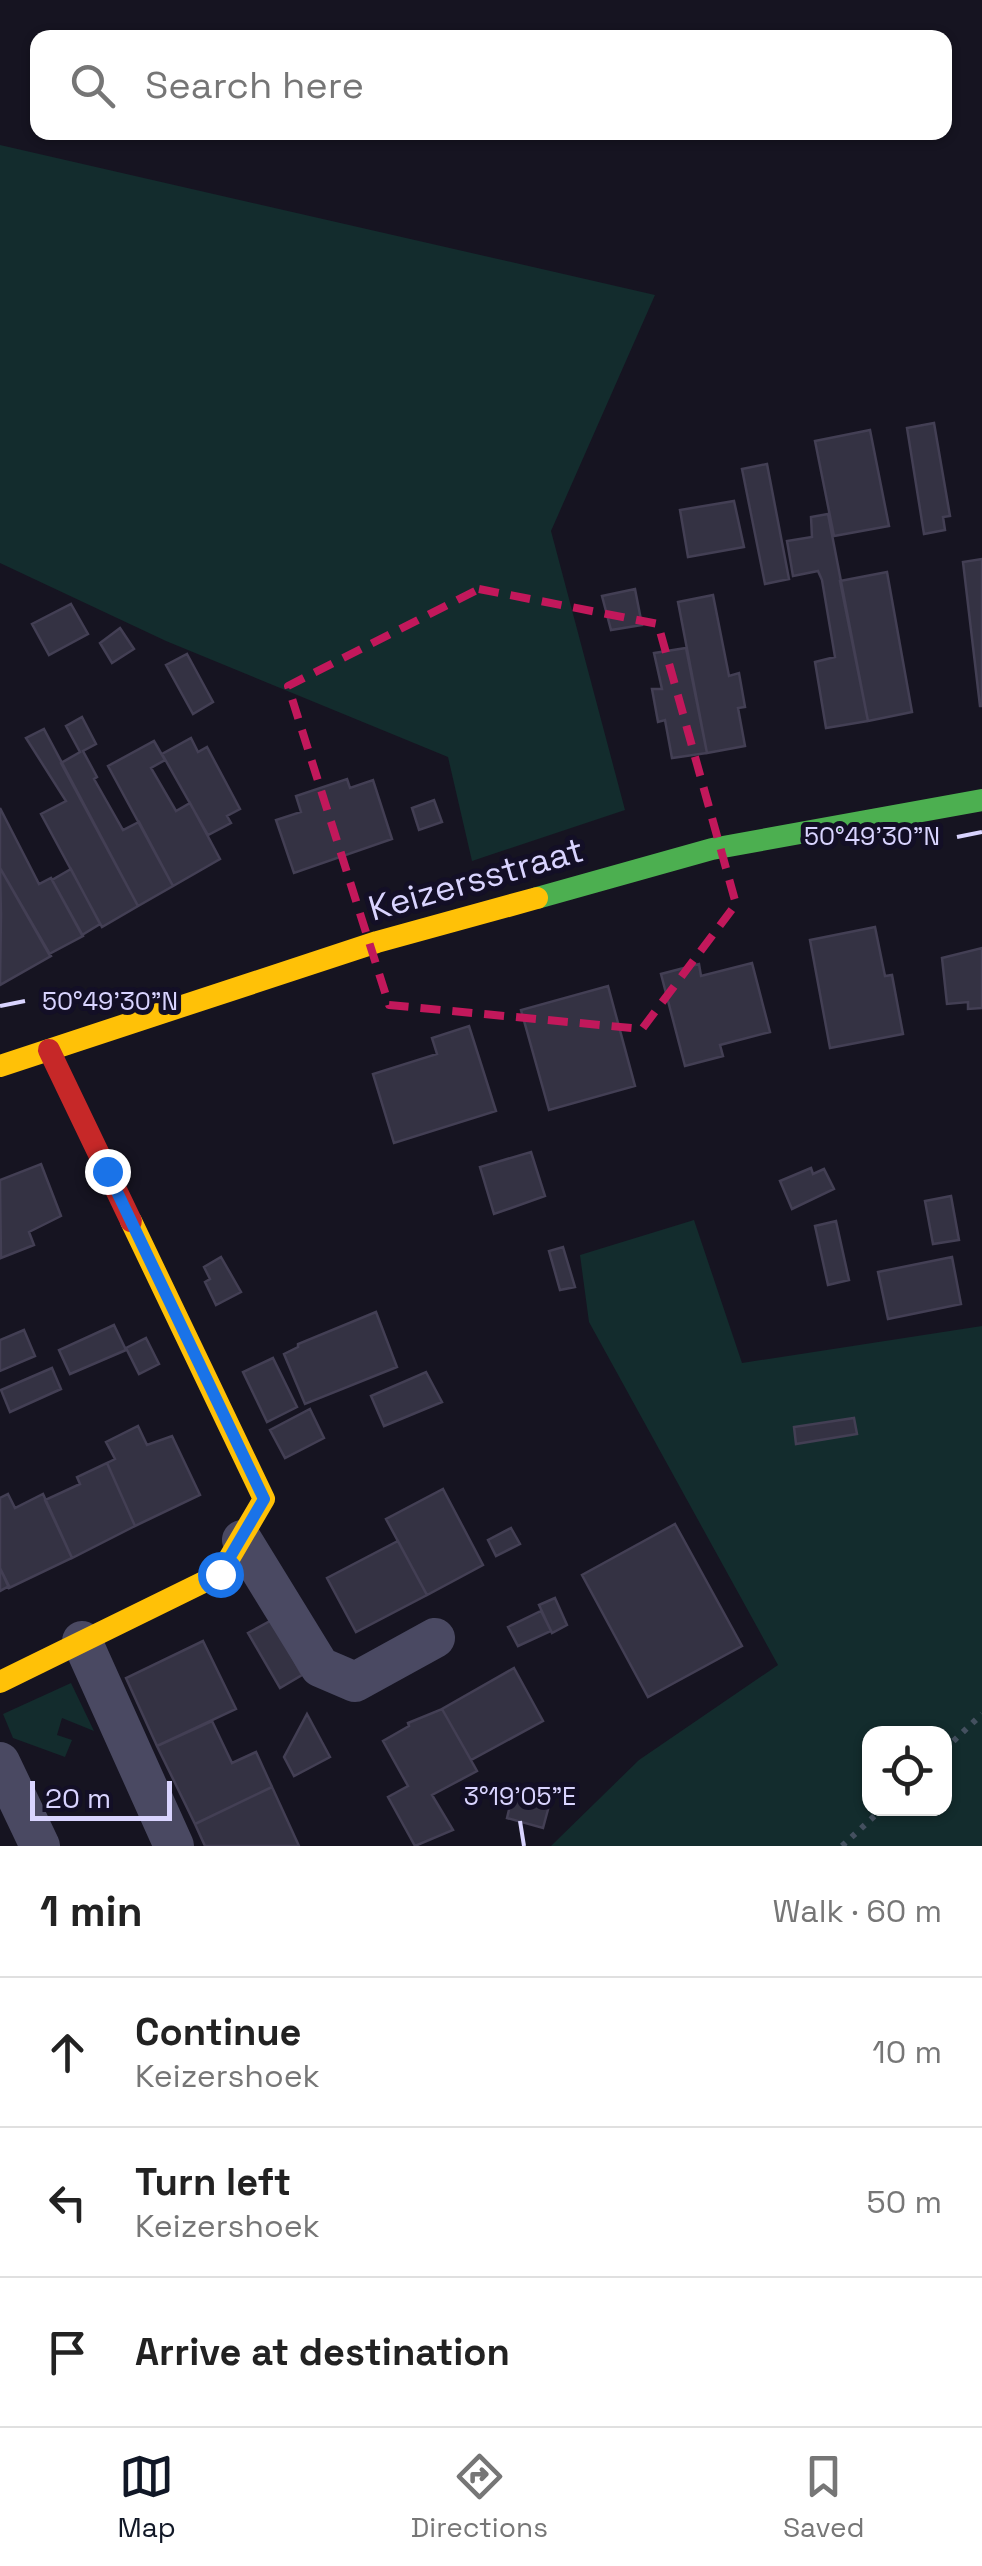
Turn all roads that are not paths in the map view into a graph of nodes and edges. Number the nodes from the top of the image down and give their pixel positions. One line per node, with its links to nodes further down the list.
1 (982, 800): 2 (street, Keizersstraat)
2 (49, 1050): 3 (street, Keizersstraat); 4 (street)
3 (0, 1066)
4 (242, 1540): 5 (street); 6 (street)
5 (435, 1638)
6 (82, 1641): 7 (street); 10 (street)
7 (0, 1682)
8 (0, 1762): 9 (street)
9 (40, 1846)
10 (174, 1846)

